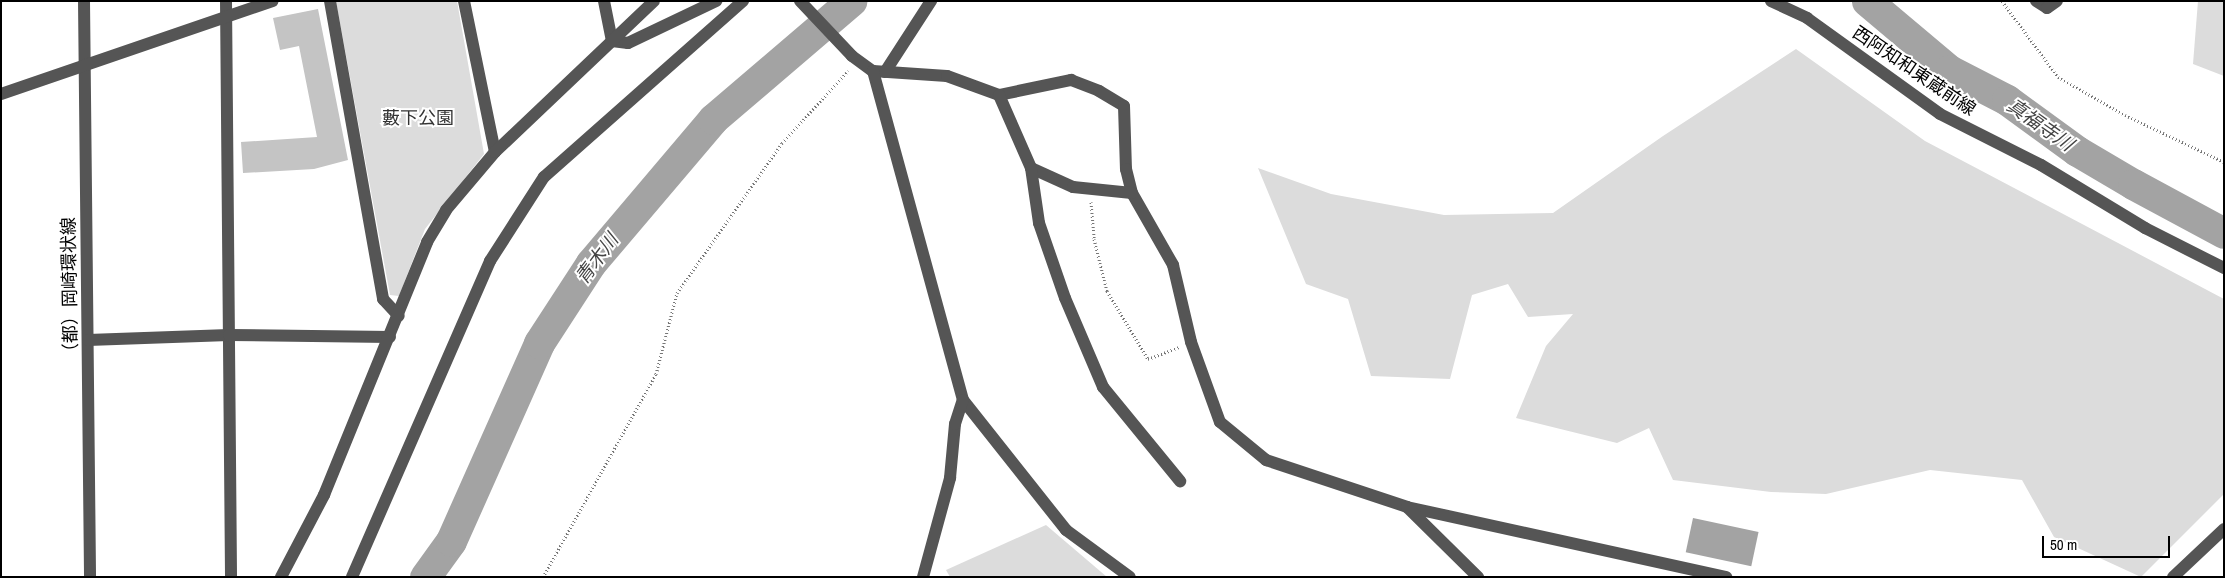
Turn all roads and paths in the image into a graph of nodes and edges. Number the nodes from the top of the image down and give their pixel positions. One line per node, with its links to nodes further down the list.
1 (84, 1): 19 (street, （都）岡崎環状線)
2 (226, 1): 16 (street)
3 (272, 1): 16 (street)
4 (330, 1): 29 (street)
5 (464, 1): 23 (street)
6 (604, 1): 17 (street)
7 (654, 1): 17 (street)
8 (716, 1): 17 (street)
9 (743, 1): 41 (street)
10 (800, 1): 18 (street)
11 (931, 1): 20 (street)
12 (1771, 1): 28 (street, 西阿知和東蔵前線)
13 (2002, 1): 24 (path)
14 (2036, 1): 15 (street)
15 (2057, 1)
16 (226, 16): 19 (street); 30 (street)
17 (612, 41): 23 (street)
18 (855, 58): 20 (street); 42 (path)
19 (85, 65): 21 (street); 32 (street, （都）岡崎環状線)
20 (879, 71): 22 (street); 34 (street)
21 (1, 94)
22 (999, 95): 25 (street); 27 (street)
23 (495, 152): 29 (street)
24 (2224, 162)
25 (1031, 168): 26 (street); 35 (street)
26 (1090, 189): 27 (street); 33 (path)
27 (1132, 192): 33 (street)
28 (2224, 268)
29 (399, 316): 31 (street)
30 (229, 335): 31 (street); 32 (street); 39 (street)
31 (390, 337): 40 (street)
32 (88, 340): 38 (street, （都）岡崎環状線)
33 (1191, 342): 36 (street)
34 (963, 400): 43 (street); 44 (street)
35 (1180, 481)
36 (1407, 507): 45 (street); 46 (street)
37 (2224, 530): 47 (street)
38 (90, 577)
39 (230, 577)
40 (281, 577)
41 (352, 577)
42 (543, 577)
43 (923, 577)
44 (1130, 577)
45 (1478, 577)
46 (1726, 577)
47 (2173, 577)

